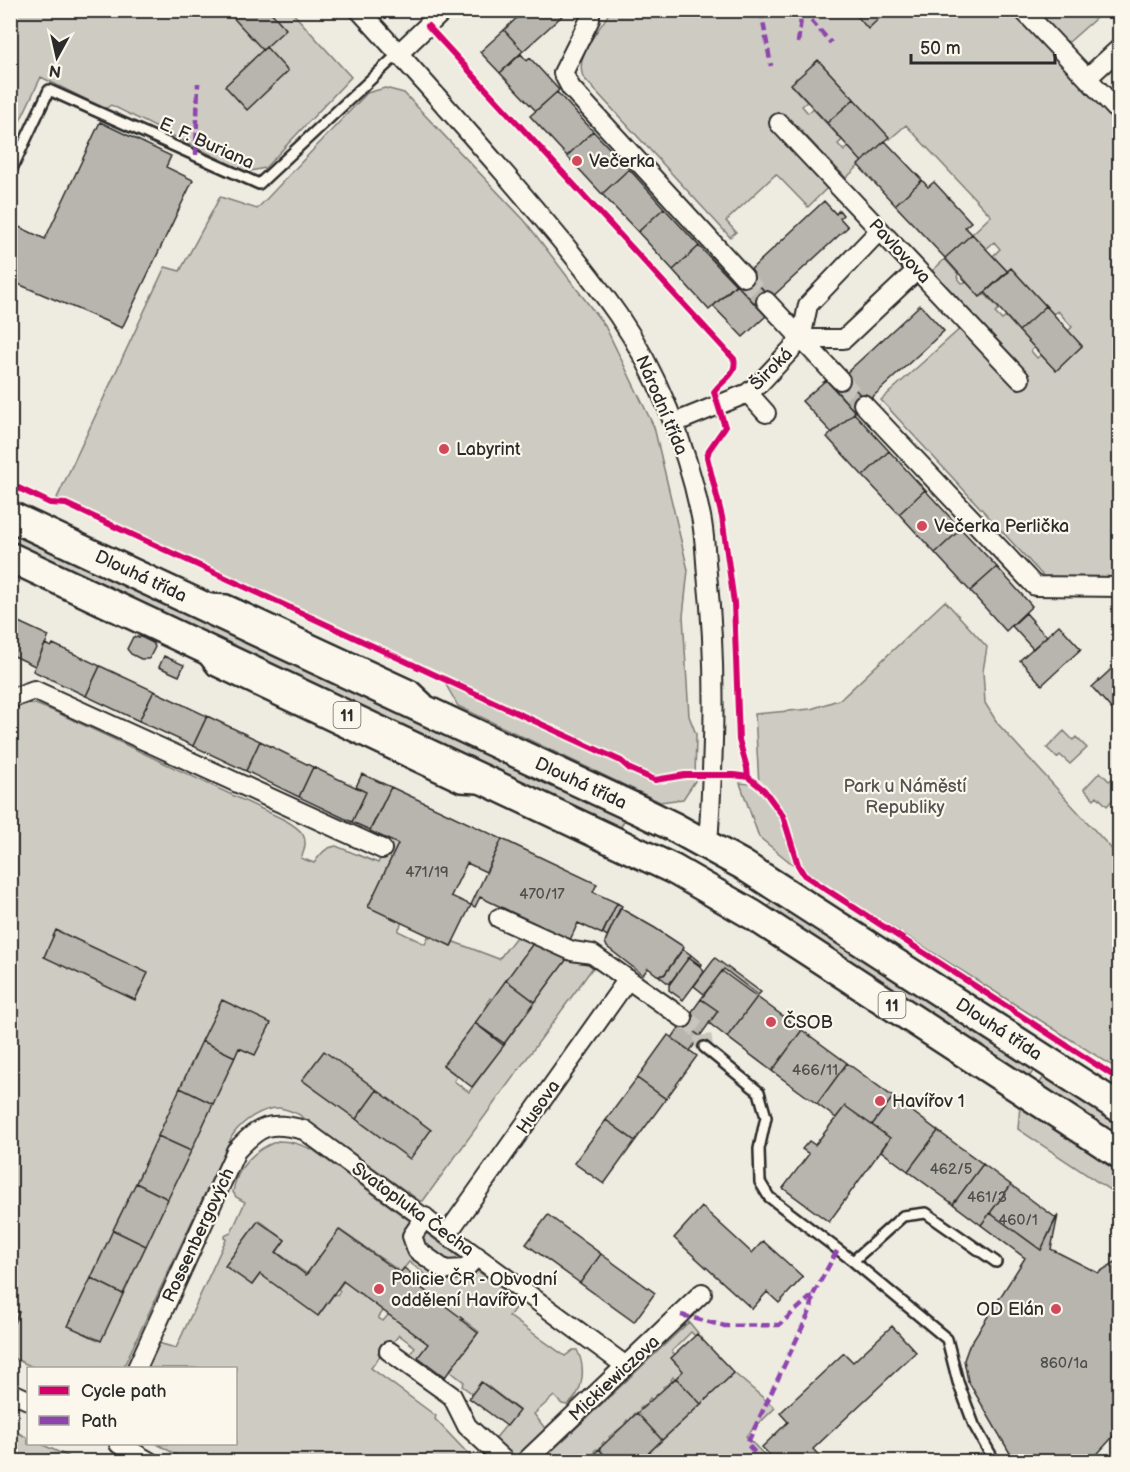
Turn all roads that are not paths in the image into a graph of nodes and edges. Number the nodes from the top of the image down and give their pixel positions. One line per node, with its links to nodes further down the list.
1 (359, 10): 6 (street, Národní třída)
2 (444, 10): 6 (street)
3 (590, 10): 13 (street)
4 (1023, 10): 7 (street)
5 (1119, 48): 7 (street)
6 (399, 53): 10 (lane, E. F. Buriana); 21 (street, Národní třída)
7 (1086, 78): 8 (street)
8 (1119, 113)
9 (779, 123): 11 (street, Pavlovova)
10 (10, 173)
11 (880, 230): 12 (street, Pavlovova); 15 (street, Široká)
12 (917, 270): 15 (street, Široká); 16 (street, Pavlovova)
13 (744, 277)
14 (766, 301): 15 (street, Široká)
15 (801, 339): 17 (street, Široká); 18 (street, Široká)
16 (1020, 379)
17 (840, 380)
18 (748, 393): 20 (street); 21 (street, Široká)
19 (863, 404): 24 (street)
20 (766, 413)
21 (674, 423): 26 (street, Národní třída)
22 (10, 516): 26 (main road, Dlouhá třída / 11)
23 (10, 557): 28 (main road, Dlouhá třída / 11)
24 (1119, 587)
25 (10, 699): 27 (street)
26 (708, 845): 28 (main road, Národní třída); 33 (main road, Dlouhá třída / 11)
27 (382, 849)
28 (722, 896): 35 (main road, 11)
29 (499, 918): 30 (street)
30 (628, 979): 31 (street); 37 (street, Husova)
31 (683, 1018)
32 (704, 1047): 39 (lane)
33 (1119, 1108)
34 (282, 1124): 36 (street, Svatopluka Čecha); 44 (street, Rossenbergových)
35 (1119, 1154)
36 (425, 1217): 37 (street, Svatopluka Čecha); 38 (street)
37 (447, 1234): 38 (street, Svatopluka Čecha)
38 (477, 1256): 43 (street, Svatopluka Čecha)
39 (853, 1261): 40 (lane); 51 (lane)
40 (996, 1263)
41 (702, 1293): 43 (street, Mickiewiczova)
42 (389, 1351): 49 (street)
43 (626, 1366): 50 (street, Mickiewiczova)
44 (137, 1367)
45 (10, 1392): 46 (street)
46 (27, 1400)
47 (122, 1445): 48 (street)
48 (150, 1461)
49 (506, 1461)
50 (525, 1461)
51 (994, 1461)

